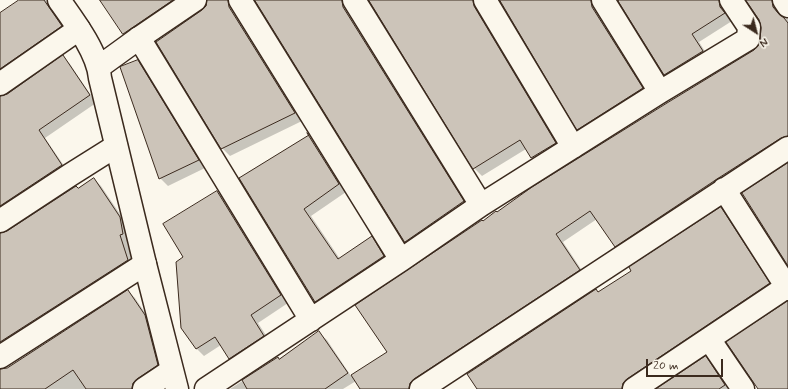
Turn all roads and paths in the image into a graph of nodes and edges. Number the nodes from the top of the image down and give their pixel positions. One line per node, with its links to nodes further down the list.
1 (60, 0): 10 (street)
2 (195, 0): 11 (street)
3 (240, 0): 21 (street)
4 (354, 0): 19 (street)
5 (485, 0): 16 (street)
6 (603, 0): 14 (street)
7 (731, 0): 14 (street)
8 (784, 0): 9 (street)
9 (788, 6)
10 (79, 29): 12 (street); 13 (street)
11 (138, 38): 12 (street); 24 (street)
12 (99, 67): 15 (street)
13 (0, 84)
14 (660, 92): 16 (street)
15 (116, 146): 20 (street); 22 (street)
16 (573, 147): 19 (street)
17 (788, 148): 18 (street)
18 (724, 189): 23 (street); 30 (street)
19 (481, 205): 21 (street)
20 (0, 221)
21 (401, 260): 24 (street)
22 (144, 264): 26 (street); 27 (street)
23 (788, 287): 25 (street)
24 (311, 320): 29 (street)
25 (709, 339): 31 (street); 32 (street)
26 (0, 357)
27 (174, 380): 28 (street)
28 (144, 389)
29 (206, 389)
30 (421, 389)
31 (634, 389)
32 (743, 389)

